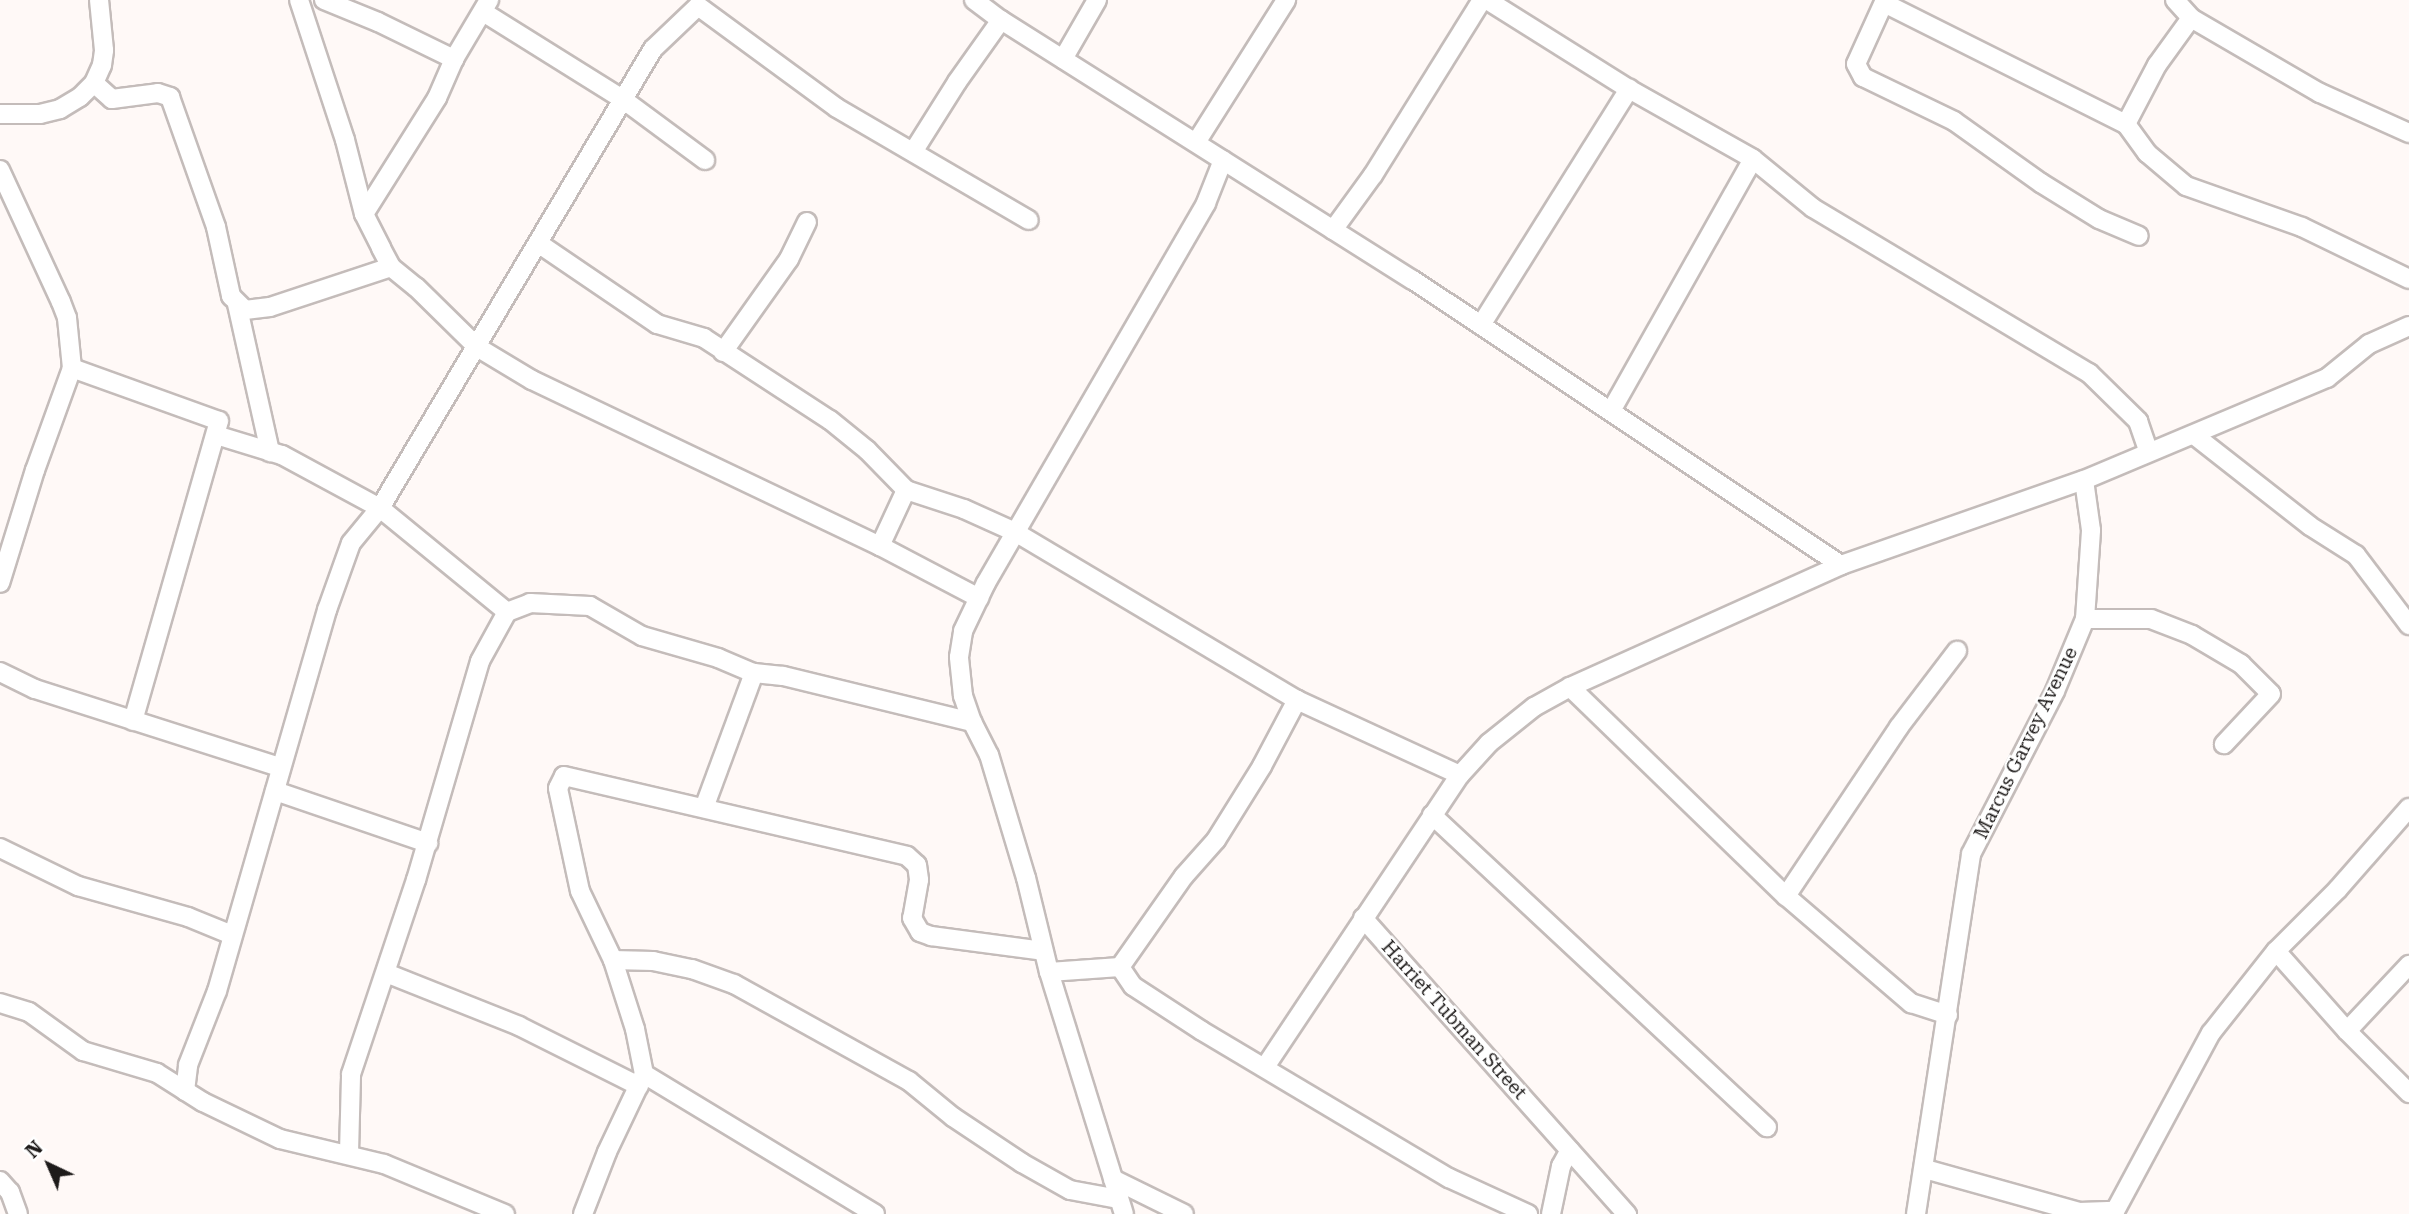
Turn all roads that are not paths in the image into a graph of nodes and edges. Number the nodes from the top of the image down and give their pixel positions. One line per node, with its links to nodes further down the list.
1 (99, 0): 15 (street)
2 (299, 0): 27 (street)
3 (324, 0): 13 (street)
4 (974, 0): 12 (street)
5 (1097, 0): 14 (street)
6 (1286, 0): 21 (street)
7 (1484, 0): 16 (street); 30 (street)
8 (2175, 0): 11 (street)
9 (1885, 1): 19 (street); 31 (street)
10 (486, 6): 13 (street); 17 (street)
11 (2191, 18): 19 (street); 20 (street)
12 (1001, 20): 14 (street); 22 (street)
13 (454, 59): 27 (street)
14 (1063, 59): 21 (street)
15 (94, 83): 18 (street); 35 (street)
16 (1629, 89): 23 (street); 36 (street)
17 (624, 100): 22 (street); 24 (street); 32 (street)
18 (0, 114)
19 (2126, 124): 34 (street)
20 (2409, 133)
21 (1197, 141): 25 (street)
22 (914, 152): 28 (street)
23 (1754, 159): 41 (street); 44 (street)
24 (705, 160)
25 (1223, 160): 30 (street); 49 (street)
26 (0, 170): 40 (street)
27 (364, 214): 33 (street)
28 (1029, 220)
29 (807, 222): 39 (street)
30 (1333, 230): 36 (street)
31 (2139, 236)
32 (538, 243): 38 (street); 39 (street)
33 (391, 267): 35 (street); 38 (street)
34 (2409, 279)
35 (237, 304): 45 (street)
36 (1481, 325): 41 (street)
37 (2407, 329): 43 (street)
38 (478, 347): 48 (street); 50 (street)
39 (723, 352): 47 (street)
40 (72, 368): 42 (street); 52 (street)
41 (1611, 411): 51 (street)
42 (216, 435): 45 (street); 62 (street)
43 (2194, 435): 44 (street); 56 (street)
44 (2148, 450): 46 (street)
45 (271, 452): 48 (street)
46 (2084, 480): 51 (street); 55 (street, Marcus Garvey Avenue)
47 (906, 490): 49 (street); 50 (street)
48 (380, 509): 54 (street); 65 (street)
49 (1014, 532): 53 (street); 61 (street)
50 (880, 546): 53 (street)
51 (1841, 565): 60 (street)
52 (0, 583)
53 (979, 598): 63 (street)
54 (507, 612): 59 (street); 71 (street)
55 (2085, 619): 64 (street); 84 (street, Marcus Garvey Avenue)
56 (2409, 625)
57 (1957, 651): 73 (street)
58 (0, 672): 62 (street)
59 (754, 673): 63 (street); 68 (street)
60 (1570, 687): 66 (street); 73 (street)
61 (1297, 700): 66 (street); 80 (street)
62 (133, 721): 65 (street)
63 (972, 722): 76 (street)
64 (2224, 744)
65 (280, 767): 67 (street)
66 (1460, 775): 70 (street)
67 (275, 791): 71 (street); 75 (street)
68 (704, 808): 76 (street); 78 (street)
69 (2409, 808): 77 (street)
70 (1432, 815): 74 (street); 90 (street)
71 (428, 843): 82 (street)
72 (0, 848): 75 (street)
73 (1786, 896): 84 (street)
74 (1363, 918): 86 (street); 91 (street, Harriet Tubman Street)
75 (232, 936): 88 (street)
76 (1043, 951): 81 (street)
77 (2276, 951): 85 (street); 97 (street)
78 (613, 960): 87 (street); 96 (street)
79 (2409, 965): 85 (street)
80 (1120, 967): 81 (street); 86 (street)
81 (1049, 972): 94 (street)
82 (386, 973): 87 (street); 92 (street)
83 (0, 1003): 88 (street)
84 (1948, 1015): 93 (street, Marcus Garvey Avenue)
85 (2347, 1031): 89 (street)
86 (1265, 1067): 103 (street)
87 (642, 1080): 100 (street); 101 (street)
88 (185, 1091): 92 (street)
89 (2409, 1093)
90 (1767, 1126)
91 (1570, 1150): 104 (street); 105 (street, Harriet Tubman Street)
92 (349, 1153): 99 (street)
93 (1925, 1169): 97 (street); 106 (street, Marcus Garvey Avenue)
94 (1113, 1179): 96 (street); 102 (street)
95 (0, 1181): 98 (street)
96 (1121, 1207)
97 (2078, 1213)
98 (18, 1214)
99 (505, 1214)
100 (583, 1214)
101 (875, 1214)
102 (1184, 1214)
103 (1528, 1214)
104 (1551, 1214)
105 (1627, 1214)
106 (1916, 1214)

